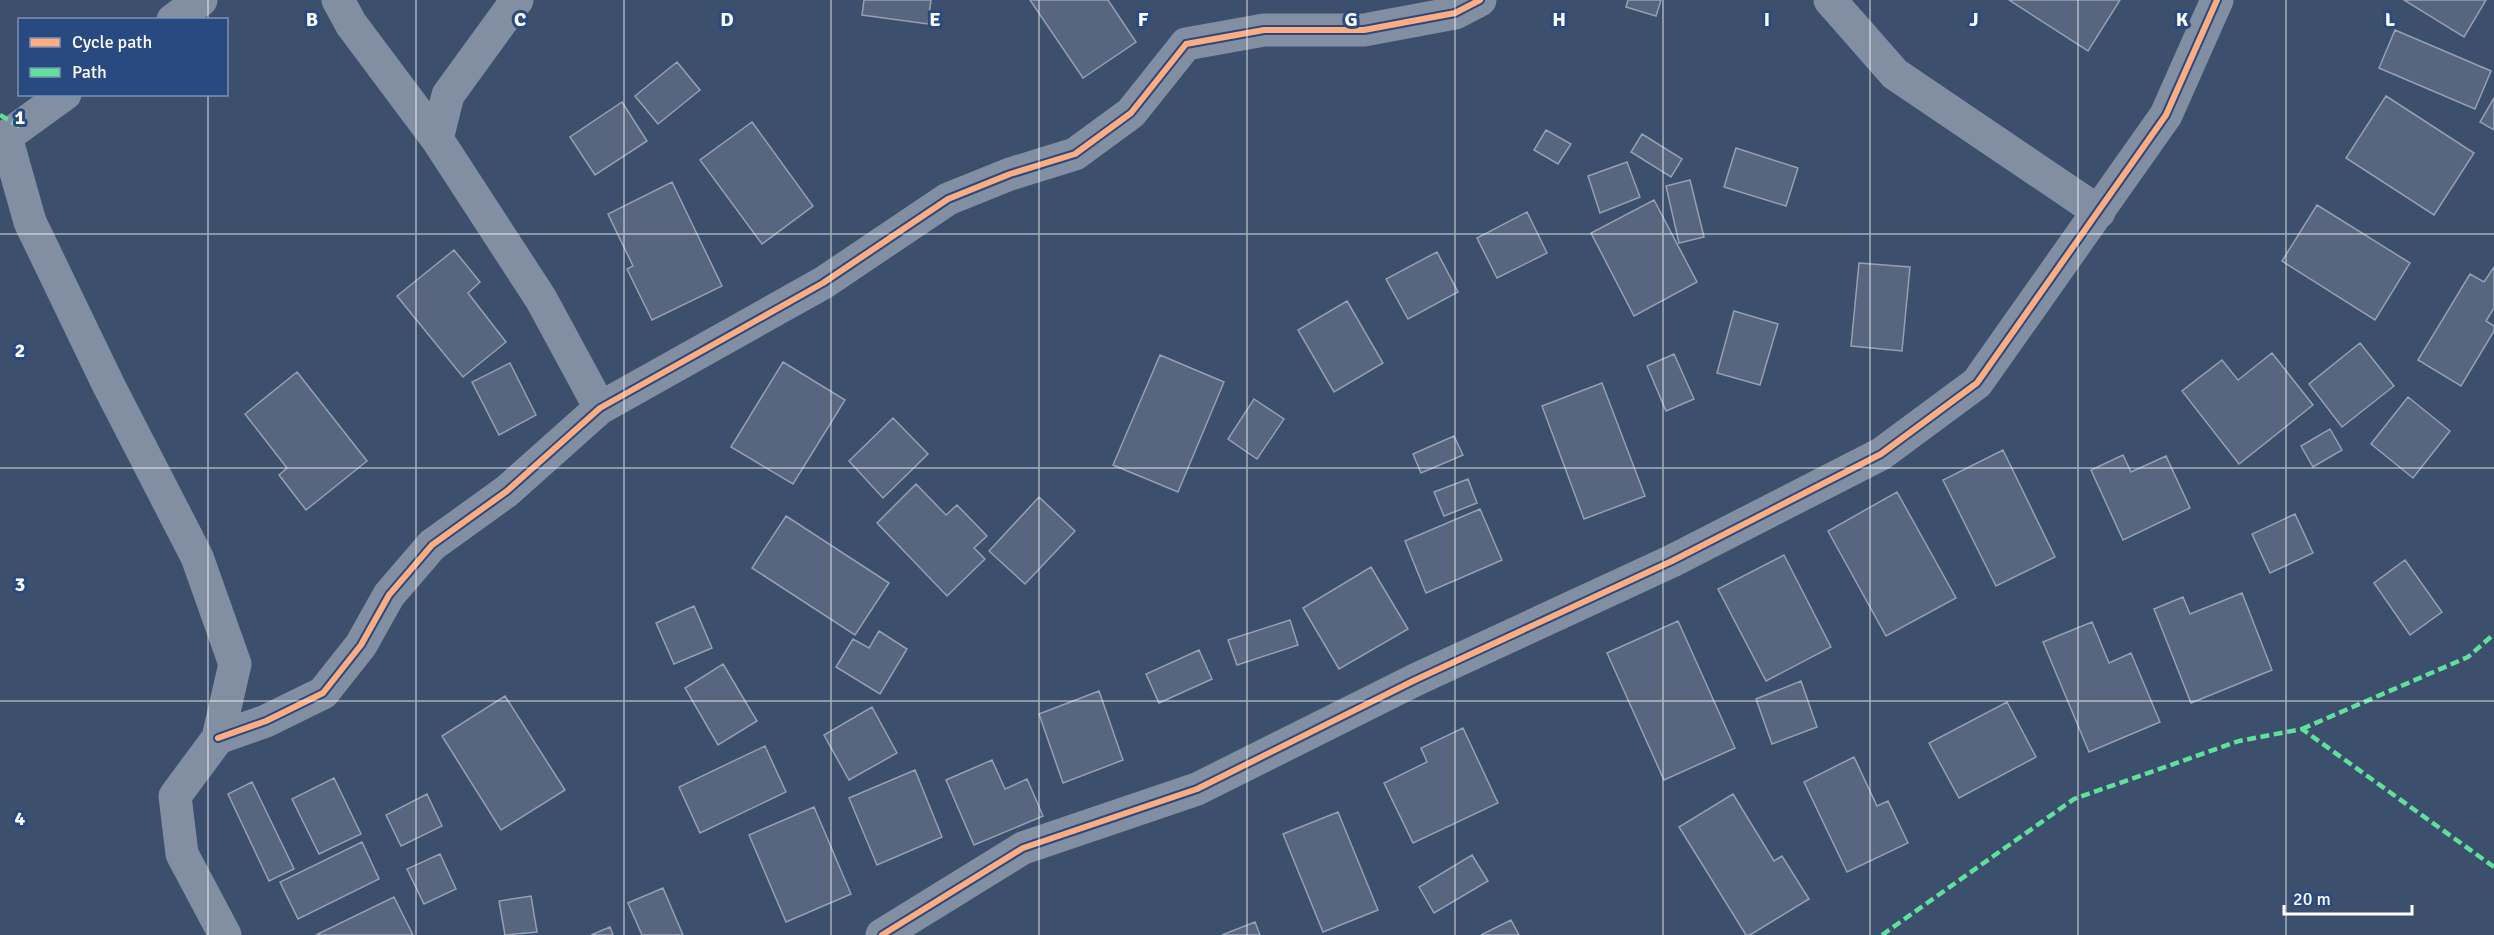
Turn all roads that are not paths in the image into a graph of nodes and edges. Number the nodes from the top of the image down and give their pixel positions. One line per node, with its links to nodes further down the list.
1 (201, 0): 7 (street)
2 (338, 0): 10 (street)
3 (517, 0): 10 (street)
4 (1480, 0): 12 (street)
5 (1830, 0): 11 (street)
6 (2217, 0): 11 (street)
7 (176, 18)
8 (63, 96): 9 (street)
9 (3, 139): 13 (street)
10 (437, 139): 12 (street)
11 (2099, 212): 15 (street)
12 (600, 408): 13 (street)
13 (218, 738): 14 (street)
14 (225, 935)
15 (882, 935)

